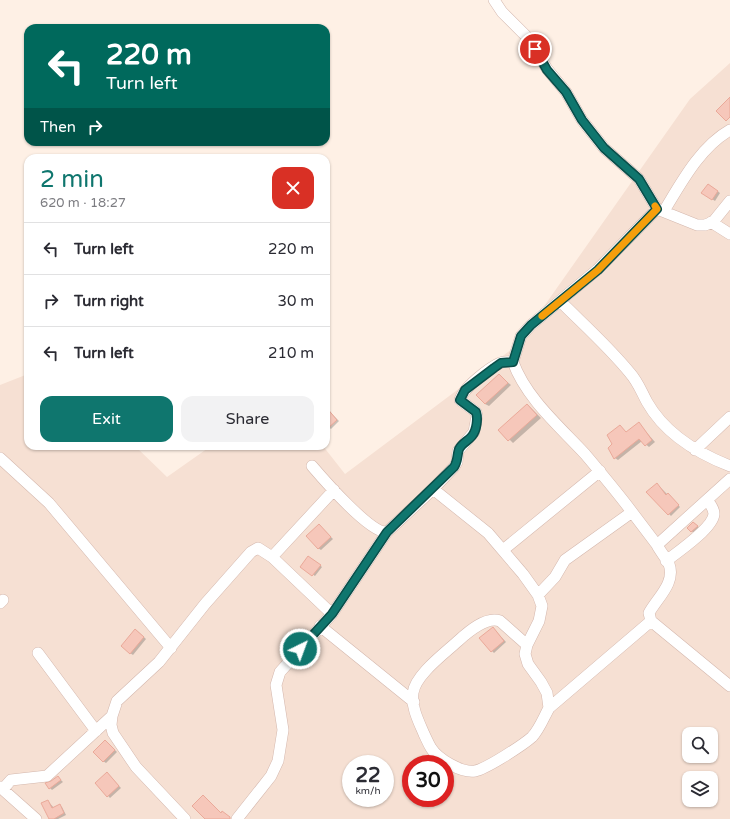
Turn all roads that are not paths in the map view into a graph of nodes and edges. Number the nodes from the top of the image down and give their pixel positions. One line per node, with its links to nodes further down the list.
1 (494, 0): 4 (street)
2 (730, 130): 4 (street)
3 (730, 201): 5 (street)
4 (661, 210): 5 (street); 7 (street)
5 (711, 222): 6 (street)
6 (730, 234)
7 (560, 301): 8 (street); 10 (street)
8 (513, 362): 14 (street); 16 (street)
9 (730, 417): 10 (street)
10 (696, 450): 13 (street)
11 (0, 458): 30 (street)
12 (312, 466): 17 (street)
13 (730, 466)
14 (600, 471): 19 (street); 22 (street)
15 (730, 479): 18 (street)
16 (433, 489): 20 (street); 22 (street)
17 (334, 490): 20 (street); 23 (street)
18 (707, 500): 21 (street); 24 (street)
19 (632, 512): 21 (street); 25 (street)
20 (387, 532): 26 (street)
21 (657, 545): 24 (street)
22 (503, 550): 25 (street)
23 (272, 557): 26 (street); 30 (street)
24 (666, 561): 27 (street)
25 (538, 595): 29 (street)
26 (332, 614): 28 (street)
27 (651, 621): 33 (street); 36 (street)
28 (320, 626): 35 (street); 42 (street)
29 (527, 645): 35 (street); 36 (street)
30 (171, 648): 37 (street)
31 (38, 653): 38 (street)
32 (730, 670): 33 (street)
33 (721, 678): 34 (street)
34 (730, 686)
35 (414, 702): 36 (street)
36 (549, 708)
37 (112, 716): 38 (street); 40 (street)
38 (96, 731): 39 (street)
39 (1, 788): 41 (street)
40 (184, 818)
41 (36, 819)
42 (237, 819)

